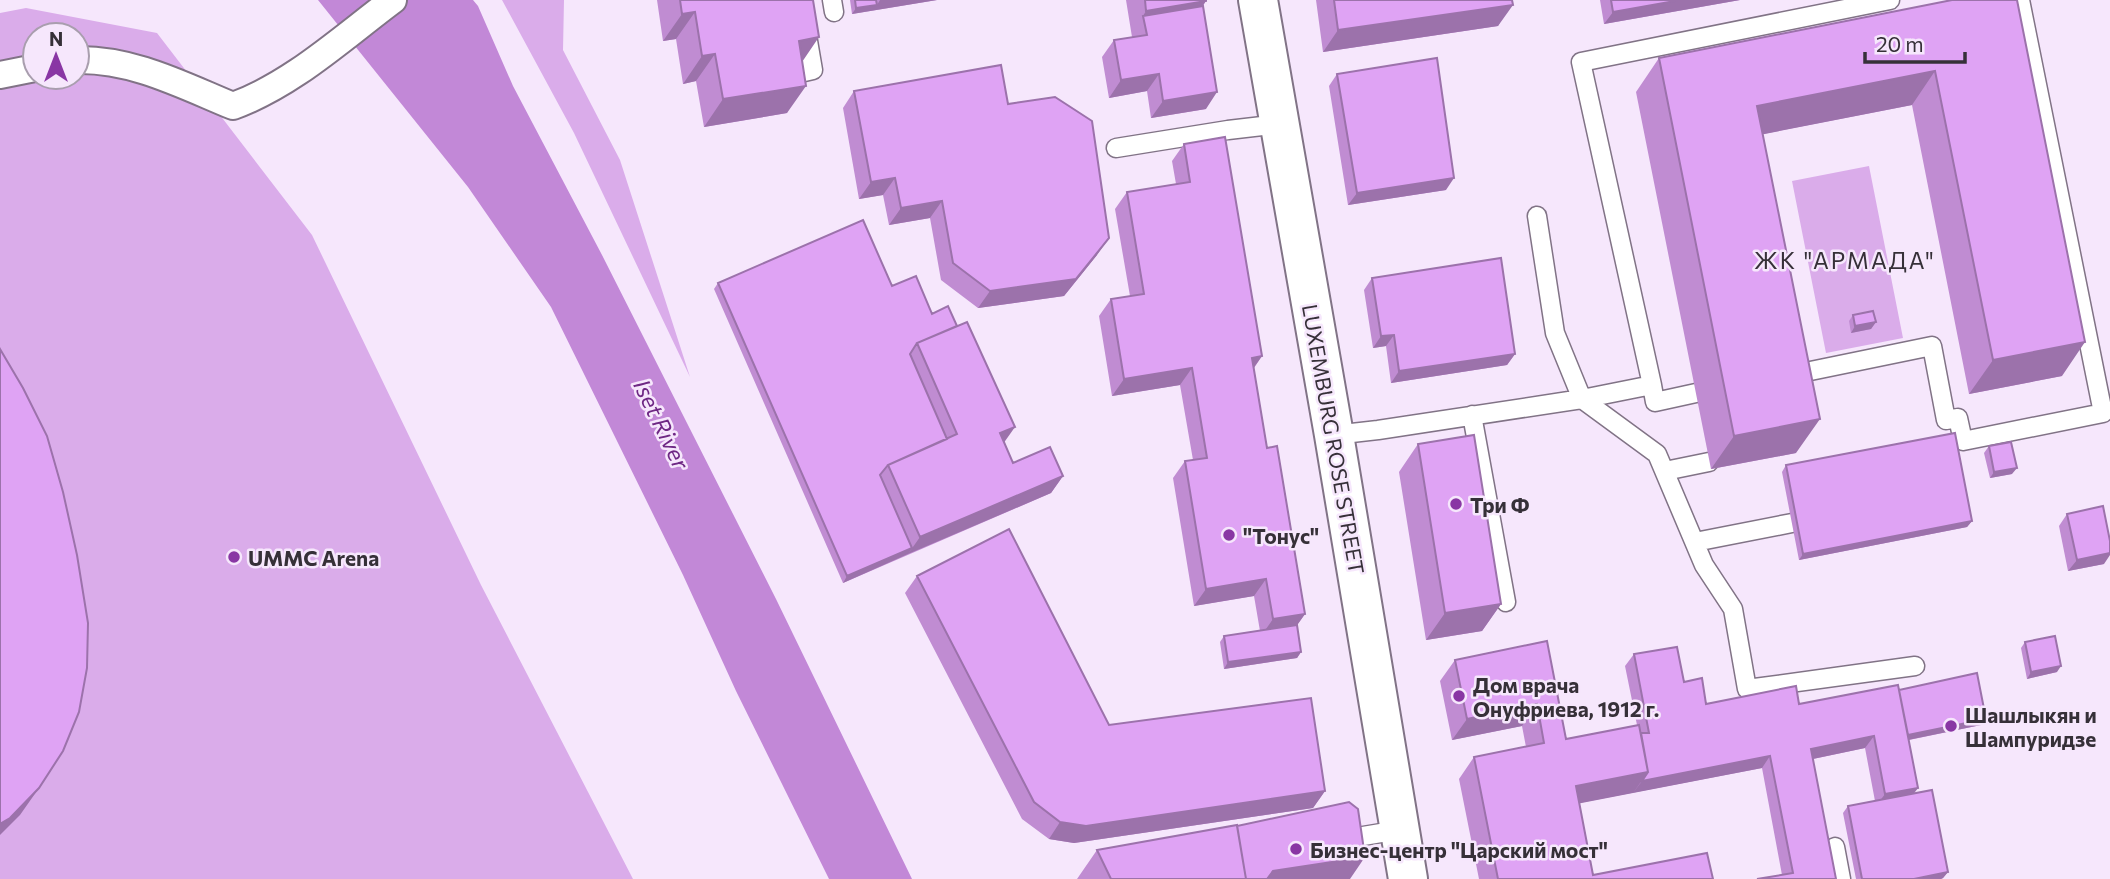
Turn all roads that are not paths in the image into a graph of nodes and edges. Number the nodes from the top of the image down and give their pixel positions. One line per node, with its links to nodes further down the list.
1 (393, 0): 6 (street)
2 (801, 0): 9 (lane)
3 (1258, 0): 10 (main road, LUXEMBURG ROSE STREET)
4 (1890, 0): 14 (lane)
5 (2020, 0): 13 (lane)
6 (91, 60)
7 (21, 71): 8 (street)
8 (0, 75)
9 (786, 76)
10 (1280, 124): 11 (lane); 18 (main road, LUXEMBURG ROSE STREET)
11 (1116, 148)
12 (1537, 216): 16 (lane)
13 (1781, 377)
14 (1652, 385): 15 (lane); 16 (lane)
15 (1696, 393)
16 (1582, 399): 17 (lane); 20 (lane)
17 (1472, 415): 18 (lane); 23 (lane)
18 (1334, 435): 25 (main road, LUXEMBURG ROSE STREET)
19 (1709, 462): 20 (lane)
20 (1665, 471): 22 (lane)
21 (1792, 523): 22 (lane)
22 (1695, 542): 24 (lane)
23 (1506, 602)
24 (1915, 666)
25 (1399, 831): 26 (lane); 28 (main road, LUXEMBURG ROSE STREET)
26 (1336, 841)
27 (1835, 847): 29 (lane)
28 (1408, 879)
29 (1841, 879)

